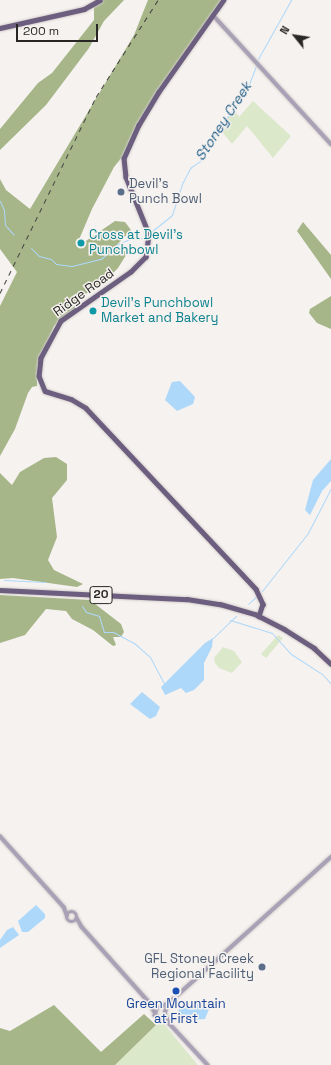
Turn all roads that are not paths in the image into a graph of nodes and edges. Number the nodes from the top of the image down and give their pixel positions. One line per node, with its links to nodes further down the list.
1 (100, 0): 4 (main road)
2 (224, 0): 3 (main road, Ridge Road)
3 (213, 15): 5 (street); 7 (main road, Ridge Road)
4 (0, 28)
5 (331, 144)
6 (0, 590): 7 (main road, 20)
7 (260, 616): 8 (main road, 20)
8 (331, 664)
9 (0, 836): 11 (street)
10 (331, 857): 18 (street)
11 (64, 907): 12 (street); 13 (street)
12 (71, 911): 13 (street); 14 (street)
13 (67, 915): 15 (street)
14 (78, 918): 15 (street); 16 (street)
15 (74, 922): 16 (street)
16 (82, 927): 17 (street)
17 (149, 1002): 19 (street); 20 (street)
18 (169, 1004): 19 (street); 21 (street)
19 (160, 1007): 20 (street); 21 (street)
20 (154, 1011): 22 (street)
21 (165, 1012): 22 (street); 23 (street)
22 (159, 1018): 23 (street)
23 (169, 1023): 24 (street)
24 (208, 1065)

